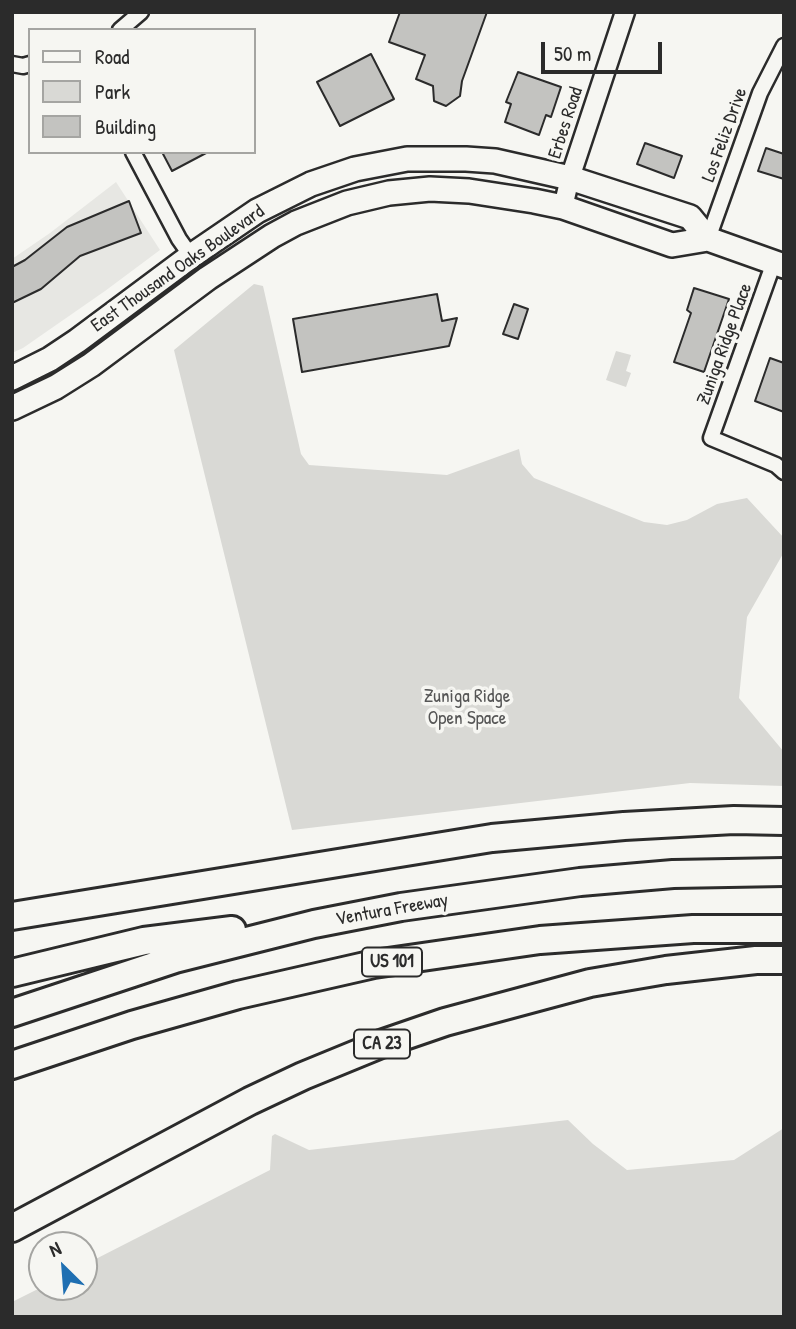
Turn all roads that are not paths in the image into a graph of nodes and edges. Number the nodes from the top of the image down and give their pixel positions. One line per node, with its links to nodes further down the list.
1 (141, 12): 3 (street)
2 (625, 12): 6 (street, Erbes Road)
3 (122, 28)
4 (784, 46): 8 (street, Los Feliz Drive)
5 (134, 154): 9 (street)
6 (570, 178): 7 (street, Erbes Road); 8 (main road, East Thousand Oaks Boulevard); 9 (main road, East Thousand Oaks Boulevard)
7 (563, 207): 8 (main road, East Thousand Oaks Boulevard); 12 (main road, East Thousand Oaks Boulevard)
8 (708, 239): 10 (main road, East Thousand Oaks Boulevard)
9 (191, 256): 11 (main road, East Thousand Oaks Boulevard)
10 (779, 264): 13 (street, Zuniga Ridge Place)
11 (12, 378)
12 (12, 408)
13 (784, 472)
14 (784, 821): 16 (highway)
15 (784, 872): 17 (highway, Ventura Freeway)
16 (12, 916)
17 (314, 924): 20 (highway); 21 (highway, Ventura Freeway)
18 (784, 929): 22 (highway, US 101)
19 (784, 960): 23 (highway, CA 23)
20 (12, 973)
21 (12, 1013)
22 (12, 1065)
23 (12, 1228)

